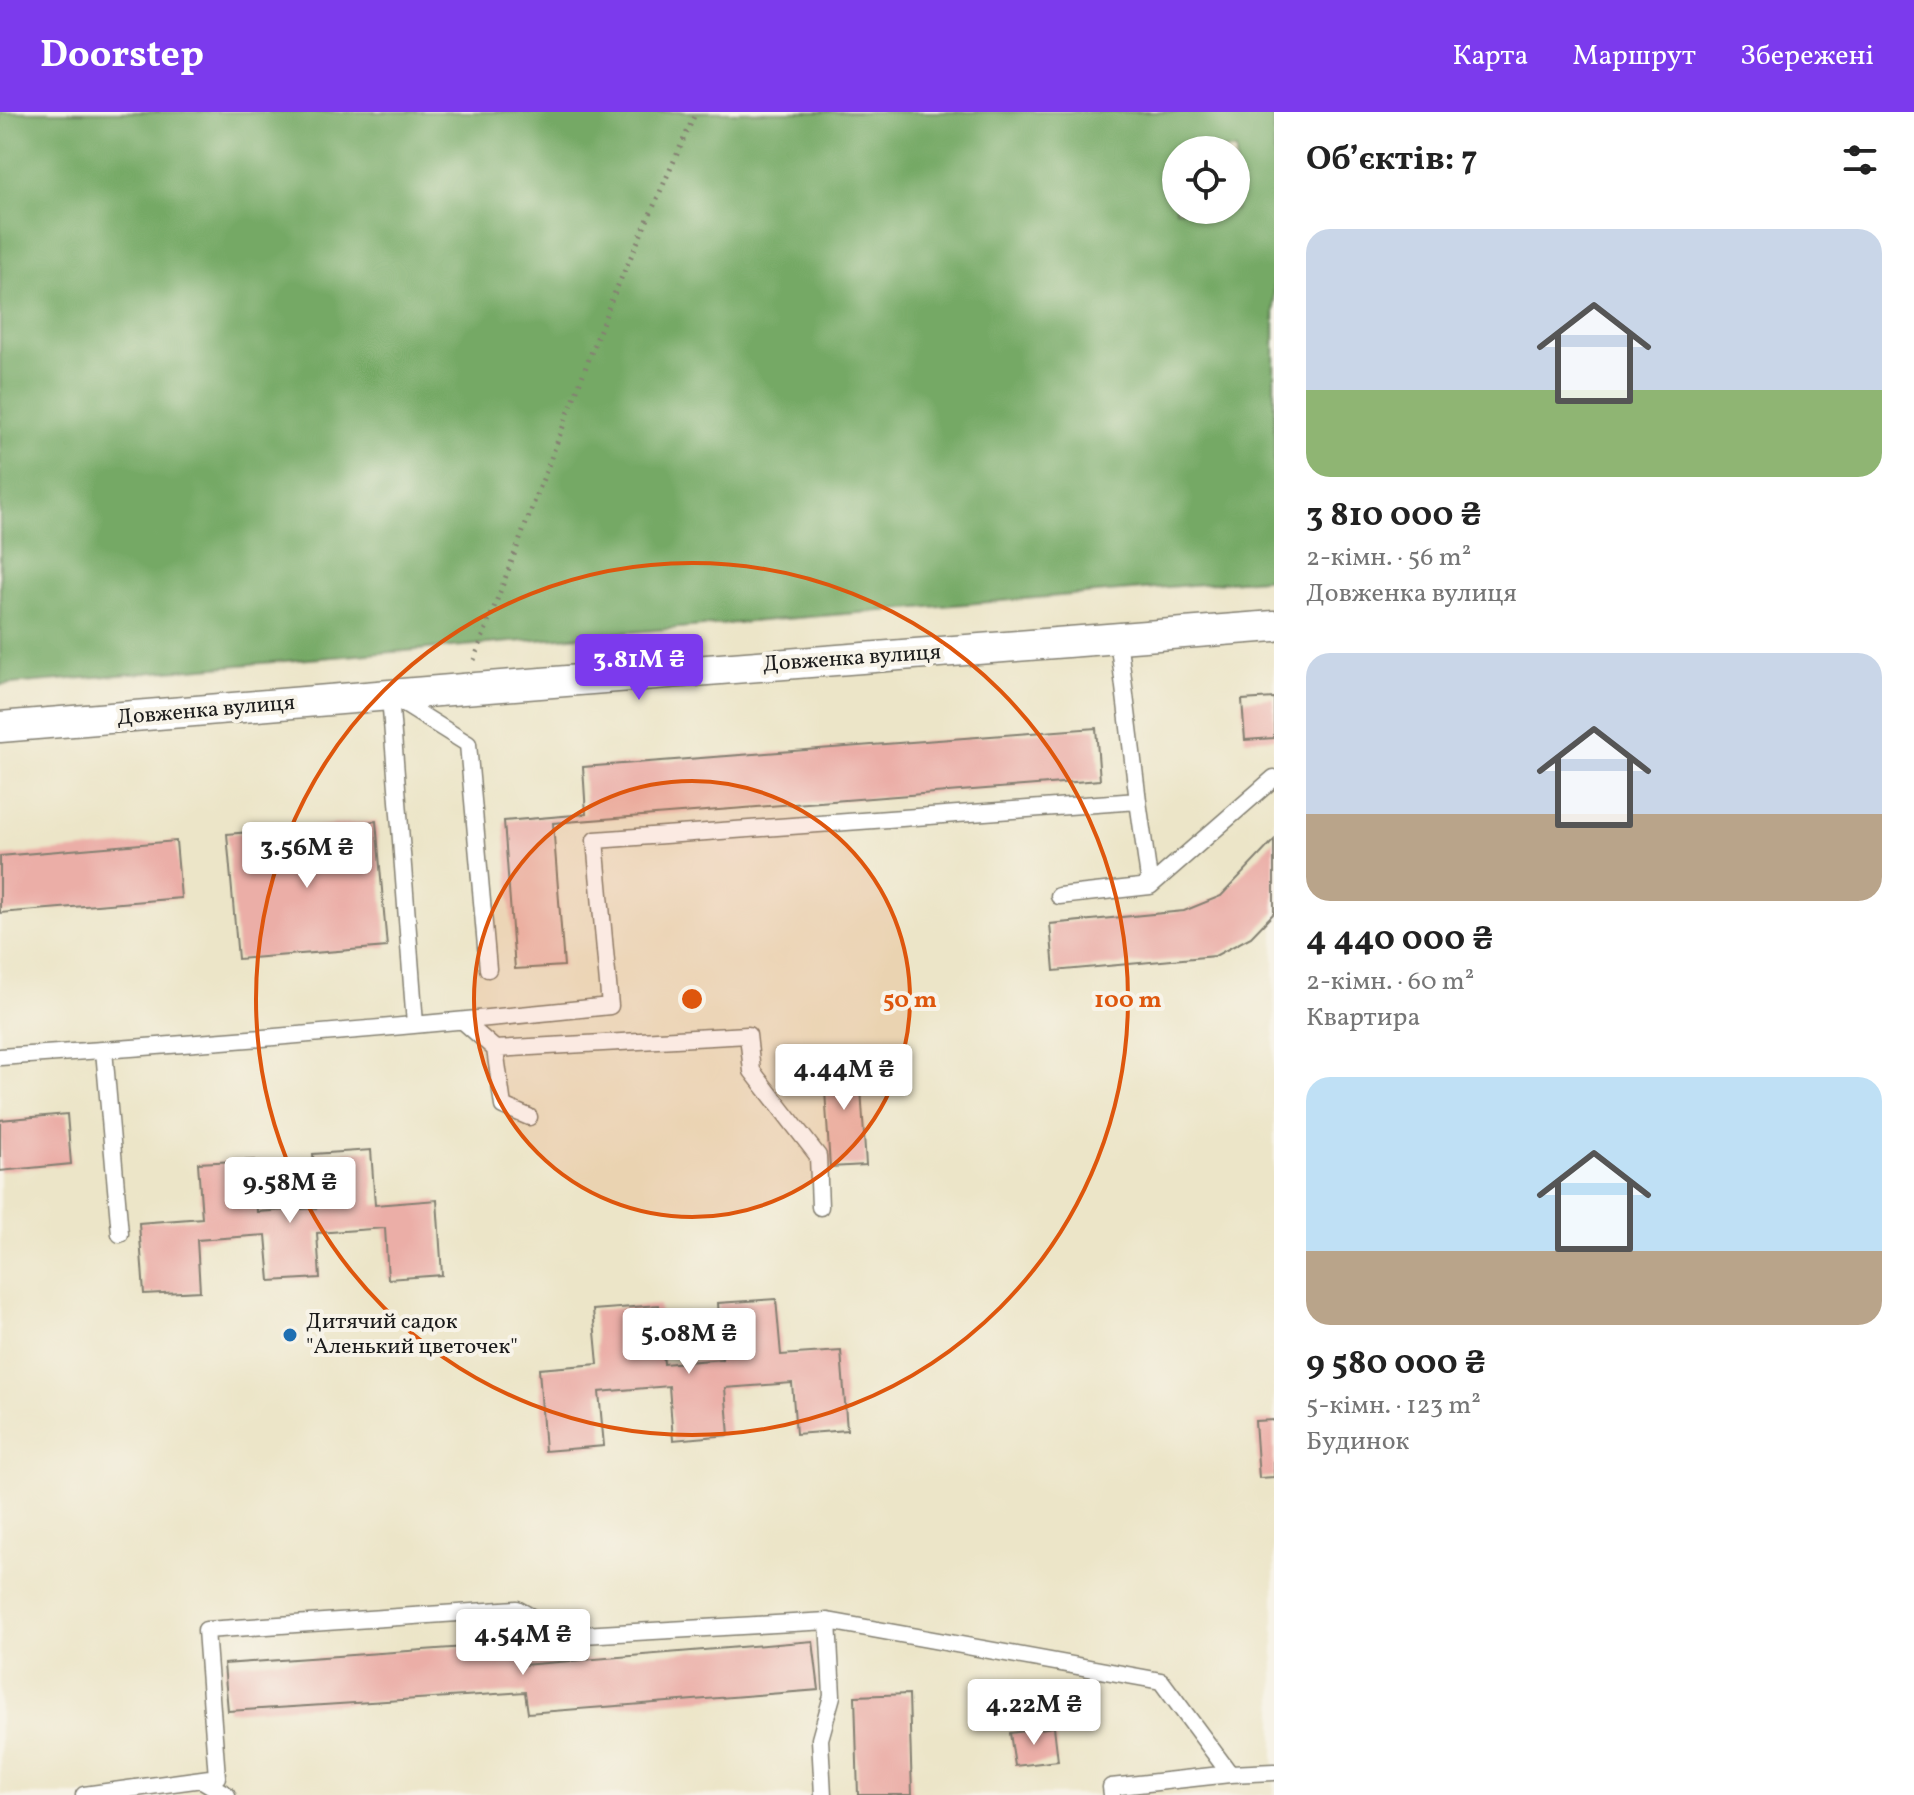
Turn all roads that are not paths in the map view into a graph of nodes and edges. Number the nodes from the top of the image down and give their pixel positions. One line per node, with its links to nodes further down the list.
1 (1274, 626): 2 (street, Довженка вулиця)
2 (1118, 638): 3 (street, Довженка вулиця); 6 (lane)
3 (390, 696): 4 (street, Довженка вулиця); 9 (lane); 11 (lane)
4 (0, 727)
5 (1274, 778): 7 (lane)
6 (1138, 801): 7 (lane); 10 (lane)
7 (1150, 886): 8 (lane)
8 (1059, 896)
9 (488, 969)
10 (463, 1021): 11 (lane); 12 (lane)
11 (415, 1024): 13 (lane)
12 (495, 1049): 15 (lane); 16 (lane)
13 (104, 1050): 14 (lane); 17 (lane)
14 (0, 1057)
15 (529, 1117)
16 (820, 1207)
17 (120, 1234)
18 (828, 1621): 20 (lane); 21 (lane); 24 (lane)
19 (1274, 1772): 20 (lane)
20 (1230, 1774): 25 (lane)
21 (202, 1780): 22 (lane); 23 (lane)
22 (84, 1795)
23 (227, 1795)
24 (823, 1795)
25 (1112, 1795)

